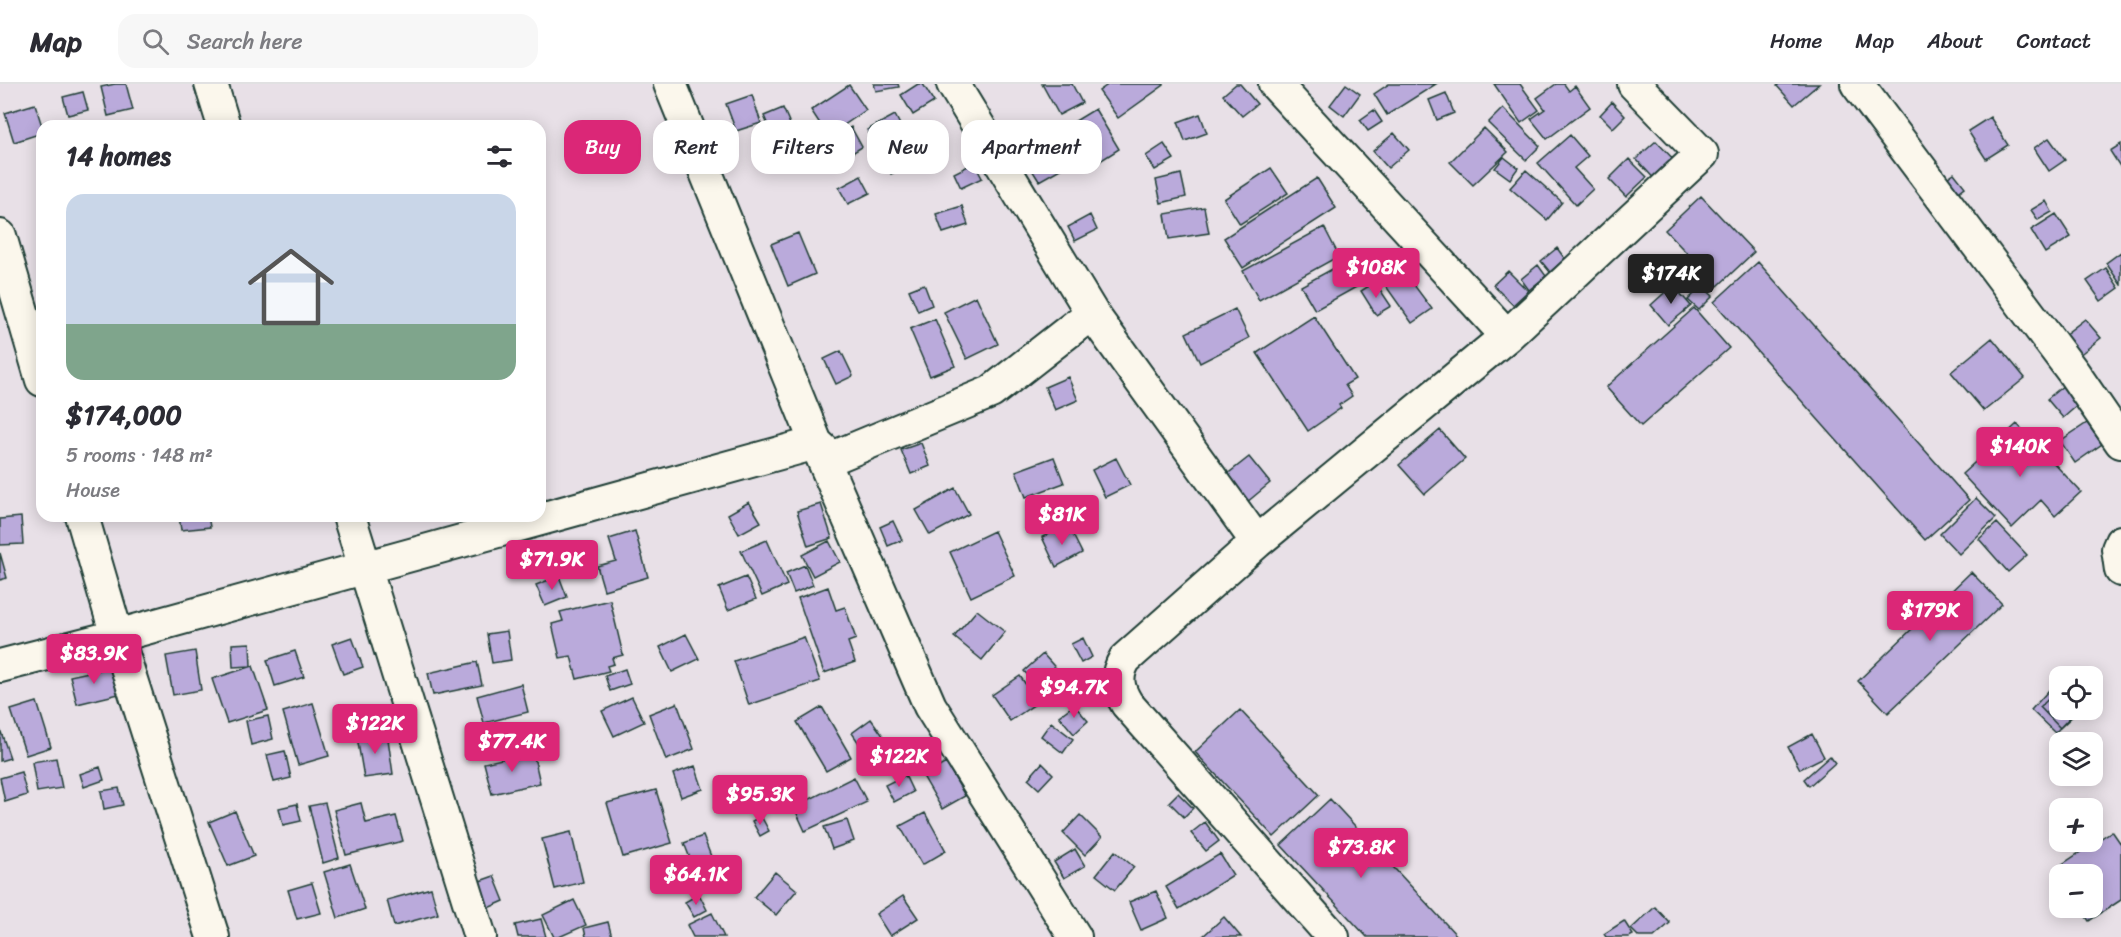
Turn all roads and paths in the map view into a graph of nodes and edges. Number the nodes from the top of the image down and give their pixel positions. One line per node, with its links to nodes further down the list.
1 (211, 84): 7 (street)
2 (670, 84): 13 (street)
3 (953, 84): 9 (street)
4 (1275, 84): 10 (street)
5 (1634, 84): 10 (street)
6 (1857, 84): 12 (street)
7 (222, 120)
8 (0, 236): 11 (street)
9 (1092, 313): 13 (street); 18 (street)
10 (1507, 336): 18 (street)
11 (36, 359)
12 (2121, 442)
13 (816, 443): 14 (street); 26 (street)
14 (546, 517)
15 (84, 522): 22 (street)
16 (351, 522): 20 (street)
17 (529, 522): 20 (street)
18 (1257, 542): 27 (street)
19 (2121, 542): 21 (street)
20 (365, 567): 22 (street); 25 (street)
21 (2121, 570)
22 (117, 636): 23 (street); 24 (street)
23 (0, 666)
24 (213, 937)
25 (480, 937)
26 (1075, 937)
27 (1333, 937)

